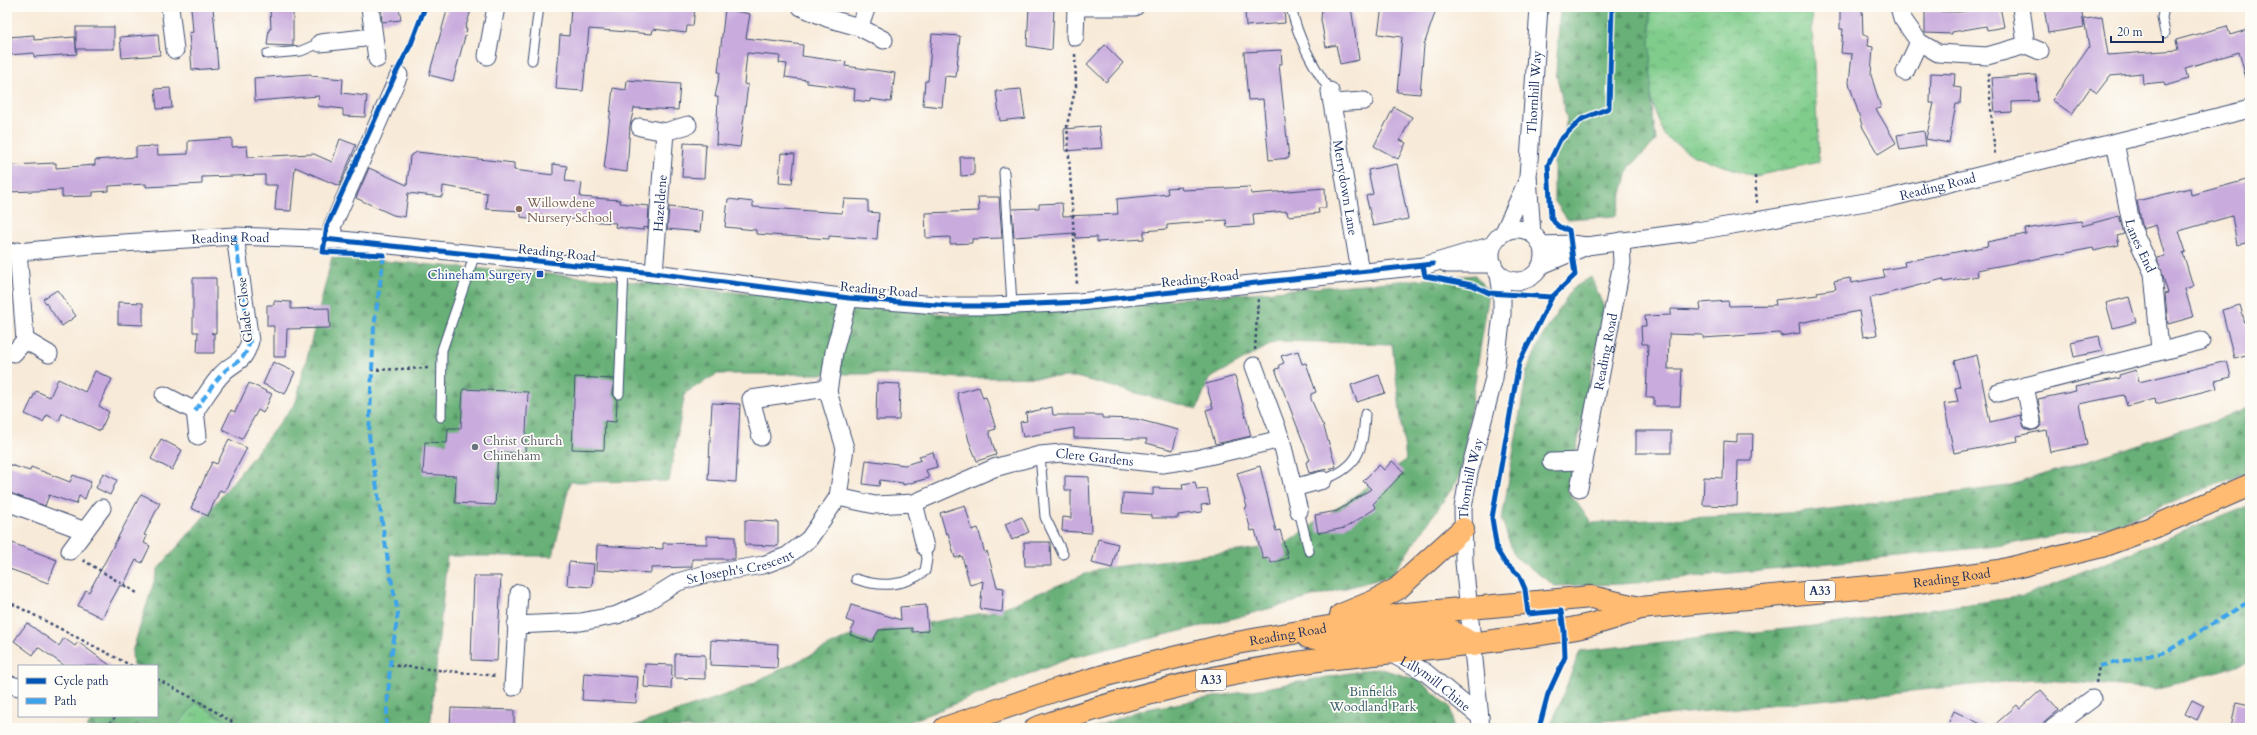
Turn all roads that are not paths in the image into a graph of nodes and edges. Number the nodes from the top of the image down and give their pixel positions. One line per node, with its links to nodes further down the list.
1 (170, 7): 21 (street)
2 (370, 7): 16 (street)
3 (496, 7): 23 (street)
4 (539, 7): 25 (lane)
5 (801, 7): 14 (street)
6 (867, 7): 14 (street)
7 (1076, 7): 8 (street); 17 (street)
8 (1135, 7)
9 (1291, 7): 28 (lane)
10 (1539, 7): 36 (street, Thornhill Way)
11 (1899, 7): 19 (street)
12 (2021, 7): 19 (street)
13 (2164, 7): 15 (lane)
14 (859, 26): 18 (street)
15 (2165, 33)
16 (373, 37): 20 (street); 24 (street)
17 (1075, 37)
18 (884, 40)
19 (1919, 42): 26 (street)
20 (320, 43): 22 (lane)
21 (175, 50)
22 (268, 54)
23 (487, 56)
24 (377, 60)
25 (532, 60)
26 (1905, 72)
27 (399, 75): 40 (street)
28 (1331, 97): 29 (street); 50 (street, Merrydown Lane)
29 (1364, 102)
30 (2250, 109): 34 (street, Reading Road)
31 (688, 125): 33 (street)
32 (640, 127): 33 (street)
33 (665, 132): 51 (street, Hazeldene)
34 (2115, 142): 41 (street, Reading Road); 57 (street, Lanes End)
35 (1004, 172): 53 (lane)
36 (1528, 177): 37 (street, Thornhill Way); 39 (street, Thornhill Way)
37 (1504, 232): 39 (street); 42 (street)
38 (235, 236): 40 (street, Reading Road); 44 (street, Reading Road); 66 (street, Glade Close)
39 (1536, 239): 43 (street, Reading Road); 49 (street)
40 (335, 240): 45 (street, Reading Road)
41 (1621, 241): 43 (street, Reading Road); 74 (street, Reading Road)
42 (1493, 245): 46 (street, Reading Road); 47 (street)
43 (1587, 246): 49 (street, Reading Road)
44 (12, 252): 55 (street)
45 (475, 254): 48 (street, Reading Road); 68 (lane)
46 (1433, 264): 47 (street, Reading Road); 50 (street, Reading Road)
47 (1496, 269): 49 (street); 54 (street, Thornhill Way)
48 (624, 270): 51 (street, Reading Road); 64 (lane)
49 (1537, 271): 54 (street, Thornhill Way)
50 (1360, 272): 53 (street, Reading Road)
51 (654, 273): 52 (street, Reading Road)
52 (850, 298): 53 (street, Reading Road); 62 (street, St Joseph's Crescent)
53 (1012, 305)
54 (1502, 315): 85 (street, Thornhill Way)
55 (25, 340): 58 (street); 59 (street)
56 (2201, 341): 57 (street)
57 (2160, 350): 61 (street)
58 (14, 353)
59 (49, 355)
60 (1254, 366): 72 (street)
61 (2025, 386): 63 (street); 69 (street)
62 (828, 392): 71 (street); 80 (street, St Joseph's Crescent)
63 (1998, 392)
64 (619, 394)
65 (164, 395): 66 (street)
66 (195, 411): 70 (street)
67 (1365, 414): 76 (lane)
68 (441, 417)
69 (2032, 421)
70 (198, 436)
71 (761, 437)
72 (1281, 440): 73 (street, Clere Gardens); 78 (street)
73 (1040, 455): 82 (street, Clere Gardens); 90 (lane)
74 (1584, 461): 75 (street); 79 (street, Reading Road)
75 (1551, 462)
76 (1323, 480): 78 (street)
77 (2250, 485): 94 (highway, Reading Road / A33)
78 (1294, 488): 84 (street)
79 (1579, 488)
80 (838, 497): 82 (street, Clere Gardens); 95 (street, St Joseph's Crescent)
81 (7, 502): 86 (street)
82 (914, 503): 87 (street)
83 (102, 508): 86 (street)
84 (1299, 511): 89 (lane)
85 (1464, 529): 93 (street, Thornhill Way); 96 (highway)
86 (85, 531): 88 (street)
87 (925, 547): 91 (lane)
88 (70, 551)
89 (1309, 551)
90 (1063, 554)
91 (856, 579)
92 (519, 593): 95 (street)
93 (1470, 608): 94 (highway, Reading Road / A33); 96 (highway, Reading Road / A33); 97 (street, Thornhill Way)
94 (1640, 608): 97 (highway, Reading Road / A33)
95 (516, 625): 101 (street)
96 (1287, 634): 97 (highway); 104 (highway, Reading Road / A33)
97 (1474, 645): 98 (highway, Reading Road / A33); 103 (street, Lillymill Chine)
98 (1390, 653): 103 (street, Lillymill Chine); 105 (highway, Reading Road / A33)
99 (7, 684): 100 (street)
100 (18, 687)
101 (513, 687)
102 (2092, 699): 106 (street)
103 (1480, 722)
104 (945, 728)
105 (1036, 728)
106 (2054, 728)

